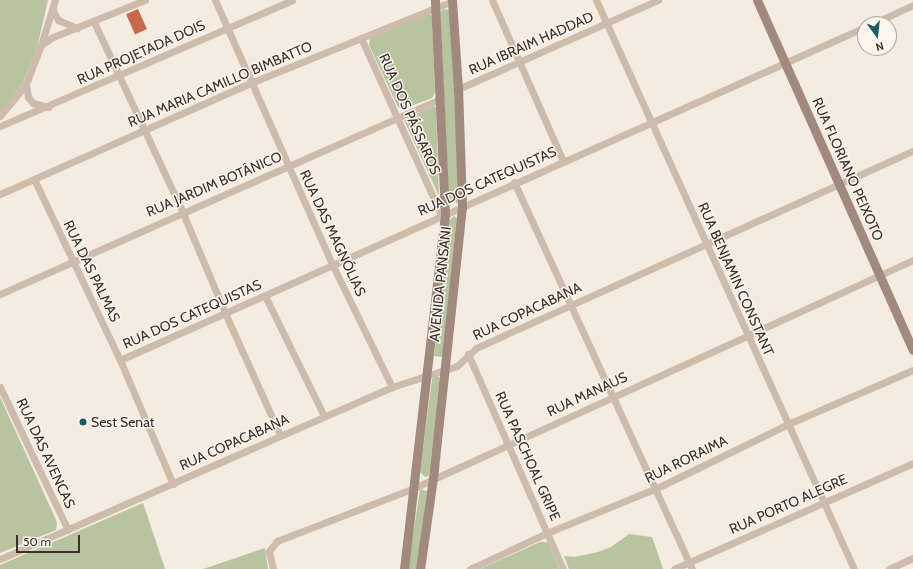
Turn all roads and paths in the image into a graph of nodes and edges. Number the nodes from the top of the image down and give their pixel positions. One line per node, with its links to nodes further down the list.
1 (55, 0): 12 (street)
2 (145, 0): 14 (street)
3 (215, 0): 17 (street, RUA DAS MAGNÓLIAS)
4 (292, 0): 17 (street, RUA PROJETADA DOIS)
5 (492, 0): 21 (street)
6 (596, 0): 15 (street, RUA BENJAMIN CONSTANT)
7 (658, 0): 15 (street, RUA IBRAIM HADDAD)
8 (757, 0): 22 (main road, RUA FLORIANO PEIXOTO)
9 (452, 1): 10 (street, RUA MARIA CAMILLO BIMBATTO); 26 (main road, AVENIDA PANSANI)
10 (435, 3): 19 (street, RUA MARIA CAMILLO BIMBATTO); 27 (main road, AVENIDA PANSANI)
11 (913, 5): 13 (street)
12 (52, 8): 16 (street); 20 (street)
13 (889, 16)
14 (94, 22): 16 (street); 23 (street)
15 (607, 23): 21 (street, RUA IBRAIM HADDAD); 31 (street, RUA BENJAMIN CONSTANT)
16 (77, 28): 20 (street)
17 (228, 28): 23 (street, RUA PROJETADA DOIS); 24 (street, RUA DAS MAGNÓLIAS)
18 (857, 31): 22 (street, RUA DOS CATEQUISTAS)
19 (361, 38): 24 (street, RUA MARIA CAMILLO BIMBATTO); 30 (street, RUA DOS PÁSSAROS)
20 (42, 45): 25 (street)
21 (519, 62): 26 (street, RUA IBRAIM HADDAD); 35 (street)
22 (785, 64): 31 (street, RUA DOS CATEQUISTAS); 39 (main road, RUA FLORIANO PEIXOTO)
23 (119, 75): 28 (street, RUA PROJETADA DOIS); 33 (street)
24 (253, 82): 33 (street, RUA MARIA CAMILLO BIMBATTO); 36 (street, RUA DAS MAGNÓLIAS)
25 (26, 84): 28 (street); 29 (street)
26 (458, 89): 41 (main road, AVENIDA PANSANI)
27 (440, 99): 30 (street, RUA JARDIM BOTÂNICO); 43 (main road, AVENIDA PANSANI)
28 (48, 107): 32 (street, RUA PROJETADA DOIS)
29 (0, 116)
30 (397, 116): 36 (street, RUA JARDIM BOTÂNICO); 43 (street, RUA DOS PÁSSAROS)
31 (652, 124): 35 (street, RUA DOS CATEQUISTAS); 44 (street, RUA BENJAMIN CONSTANT)
32 (0, 126)
33 (143, 131): 37 (street, RUA MARIA CAMILLO BIMBATTO); 42 (street)
34 (913, 151): 39 (street, RUA COPACABANA)
35 (563, 161): 38 (street, RUA DOS CATEQUISTAS)
36 (288, 166): 42 (street, RUA JARDIM BOTÂNICO); 47 (street, RUA DAS MAGNÓLIAS)
37 (34, 179): 40 (street, RUA MARIA CAMILLO BIMBATTO); 46 (street, RUA DAS PALMAS)
38 (514, 182): 41 (street, RUA DOS CATEQUISTAS); 51 (street)
39 (839, 185): 44 (street, RUA COPACABANA); 48 (main road, RUA FLORIANO PEIXOTO)
40 (0, 194)
41 (462, 207): 43 (street, RUA DOS CATEQUISTAS); 58 (main road, AVENIDA PANSANI)
42 (182, 211): 46 (street, RUA JARDIM BOTÂNICO); 52 (street)
43 (443, 217): 47 (street, RUA DOS CATEQUISTAS); 59 (main road, AVENIDA PANSANI)
44 (706, 245): 51 (street, RUA COPACABANA); 53 (street, RUA BENJAMIN CONSTANT)
45 (913, 260): 48 (street, RUA MANAUS)
46 (72, 261): 49 (street, RUA JARDIM BOTÂNICO); 56 (street, RUA DAS PALMAS)
47 (333, 266): 50 (street, RUA DOS CATEQUISTAS); 61 (street, RUA DAS MAGNÓLIAS)
48 (881, 275): 53 (street, RUA MANAUS); 54 (main road, RUA FLORIANO PEIXOTO)
49 (0, 294)
50 (265, 296): 52 (street, RUA DOS CATEQUISTAS); 63 (street)
51 (571, 305): 55 (street, RUA COPACABANA); 62 (street)
52 (225, 313): 56 (street, RUA DOS CATEQUISTAS); 65 (street)
53 (746, 334): 62 (street, RUA MANAUS); 64 (street, RUA BENJAMIN CONSTANT)
54 (913, 350)
55 (468, 354): 58 (street, RUA COPACABANA); 66 (street, RUA PASCHOAL GRIPE)
56 (120, 360): 69 (street, RUA DAS PALMAS)
57 (913, 370): 64 (street, RUA RORAIMA)
58 (445, 371): 59 (street, RUA COPACABANA); 68 (main road, AVENIDA PANSANI)
59 (428, 374): 61 (street, RUA COPACABANA); 70 (main road, AVENIDA PANSANI)
60 (0, 387): 73 (street, RUA DAS AVENCAS)
61 (392, 387): 63 (street, RUA COPACABANA)
62 (613, 396): 66 (street, RUA MANAUS); 71 (street)
63 (324, 416): 65 (street, RUA COPACABANA)
64 (788, 424): 71 (street, RUA RORAIMA); 72 (street, RUA BENJAMIN CONSTANT)
65 (280, 435): 69 (street, RUA COPACABANA)
66 (509, 444): 68 (street, RUA MANAUS); 74 (street, RUA PASCHOAL GRIPE)
67 (913, 463): 72 (street, RUA PORTO ALEGRE)
68 (433, 478): 70 (street, RUA MANAUS); 80 (main road, AVENIDA PANSANI)
69 (173, 484): 73 (street, RUA COPACABANA)
70 (414, 488): 78 (street, RUA MANAUS); 79 (main road, AVENIDA PANSANI)
71 (657, 488): 74 (street, RUA RORAIMA); 77 (street)
72 (823, 502): 77 (street, RUA PORTO ALEGRE); 84 (street, RUA BENJAMIN CONSTANT)
73 (68, 530): 76 (street, RUA COPACABANA)
74 (549, 532): 81 (street, RUA RORAIMA); 82 (street, RUA PASCHOAL GRIPE)
75 (913, 558): 85 (street)
76 (0, 559)
77 (691, 566): 83 (street, RUA PORTO ALEGRE)
78 (273, 569)
79 (404, 569)
80 (420, 569)
81 (470, 569)
82 (563, 569)
83 (674, 569)
84 (854, 569)
85 (889, 569)

